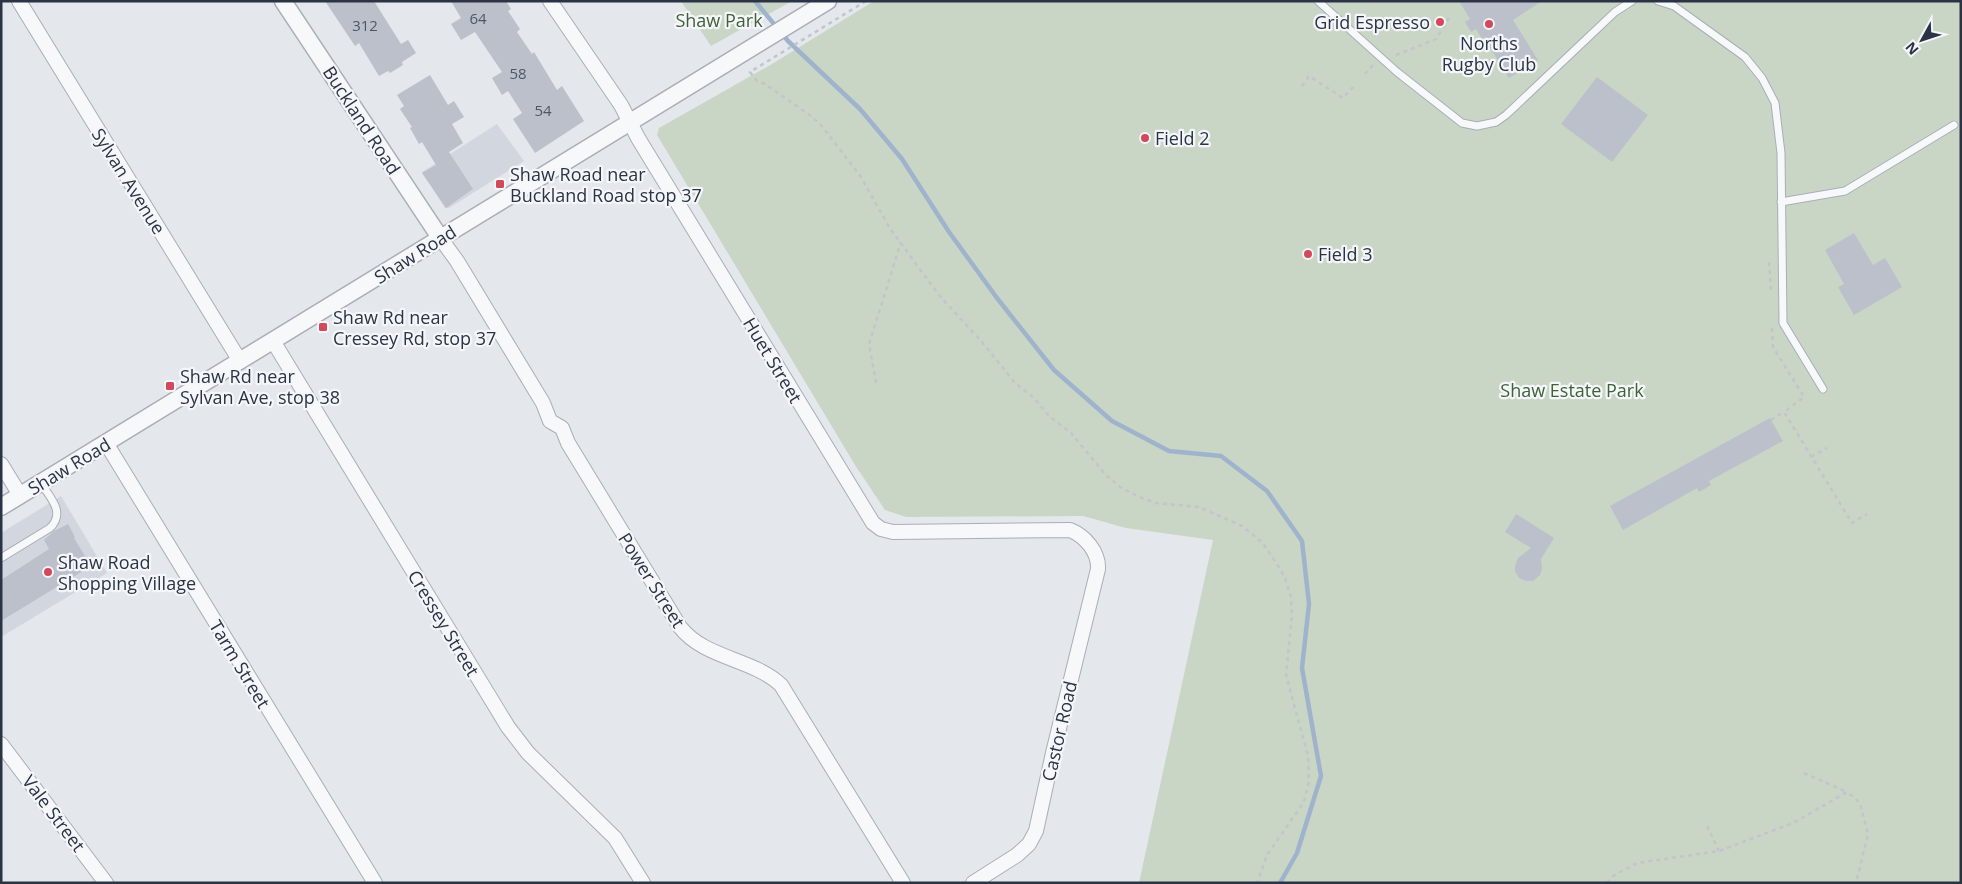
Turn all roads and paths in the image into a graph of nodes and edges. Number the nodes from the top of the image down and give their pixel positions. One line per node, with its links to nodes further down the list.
1 (19, 1): 24 (street, Sylvan Avenue)
2 (282, 1): 18 (street, Buckland Road)
3 (550, 1): 15 (street, Huet Street)
4 (866, 1): 19 (path)
5 (1318, 1): 6 (lane)
6 (1632, 1)
7 (1658, 1): 17 (lane)
8 (821, 6): 15 (street, Shaw Road)
9 (1449, 18): 10 (path)
10 (1392, 52)
11 (1375, 63): 12 (path)
12 (1365, 74)
13 (1356, 84): 14 (path)
14 (1302, 86)
15 (630, 122): 18 (street, Shaw Road); 37 (street, Huet Street)
16 (1954, 125): 17 (lane)
17 (1781, 202): 20 (lane)
18 (441, 238): 23 (street, Shaw Road); 47 (street, Power Street)
19 (901, 242): 25 (path); 49 (path)
20 (1782, 260): 21 (path); 26 (lane)
21 (1770, 290)
22 (1772, 328): 27 (path)
23 (273, 341): 24 (street, Shaw Road); 46 (street, Cressey Street)
24 (240, 361): 29 (street, Shaw Road)
25 (876, 383)
26 (1823, 389)
27 (1784, 412): 28 (path); 31 (path)
28 (1771, 420)
29 (106, 443): 33 (street, Shaw Road); 45 (street, Tarm Street)
30 (1827, 448): 31 (path)
31 (1811, 457): 36 (path)
32 (1, 464): 34 (street)
33 (40, 483): 34 (street, Shaw Road); 38 (lane)
34 (20, 495): 35 (street, Shaw Road)
35 (1, 507)
36 (1867, 514)
37 (1094, 551): 48 (street, Castor Road)
38 (1, 558)
39 (1, 744): 44 (street, Vale Street)
40 (1804, 773): 41 (path)
41 (1847, 792): 43 (path); 51 (path)
42 (1707, 826): 43 (path)
43 (1719, 851): 50 (path)
44 (106, 883)
45 (375, 883)
46 (643, 883)
47 (903, 883)
48 (974, 883)
49 (1256, 883)
50 (1607, 883)
51 (1856, 883)

